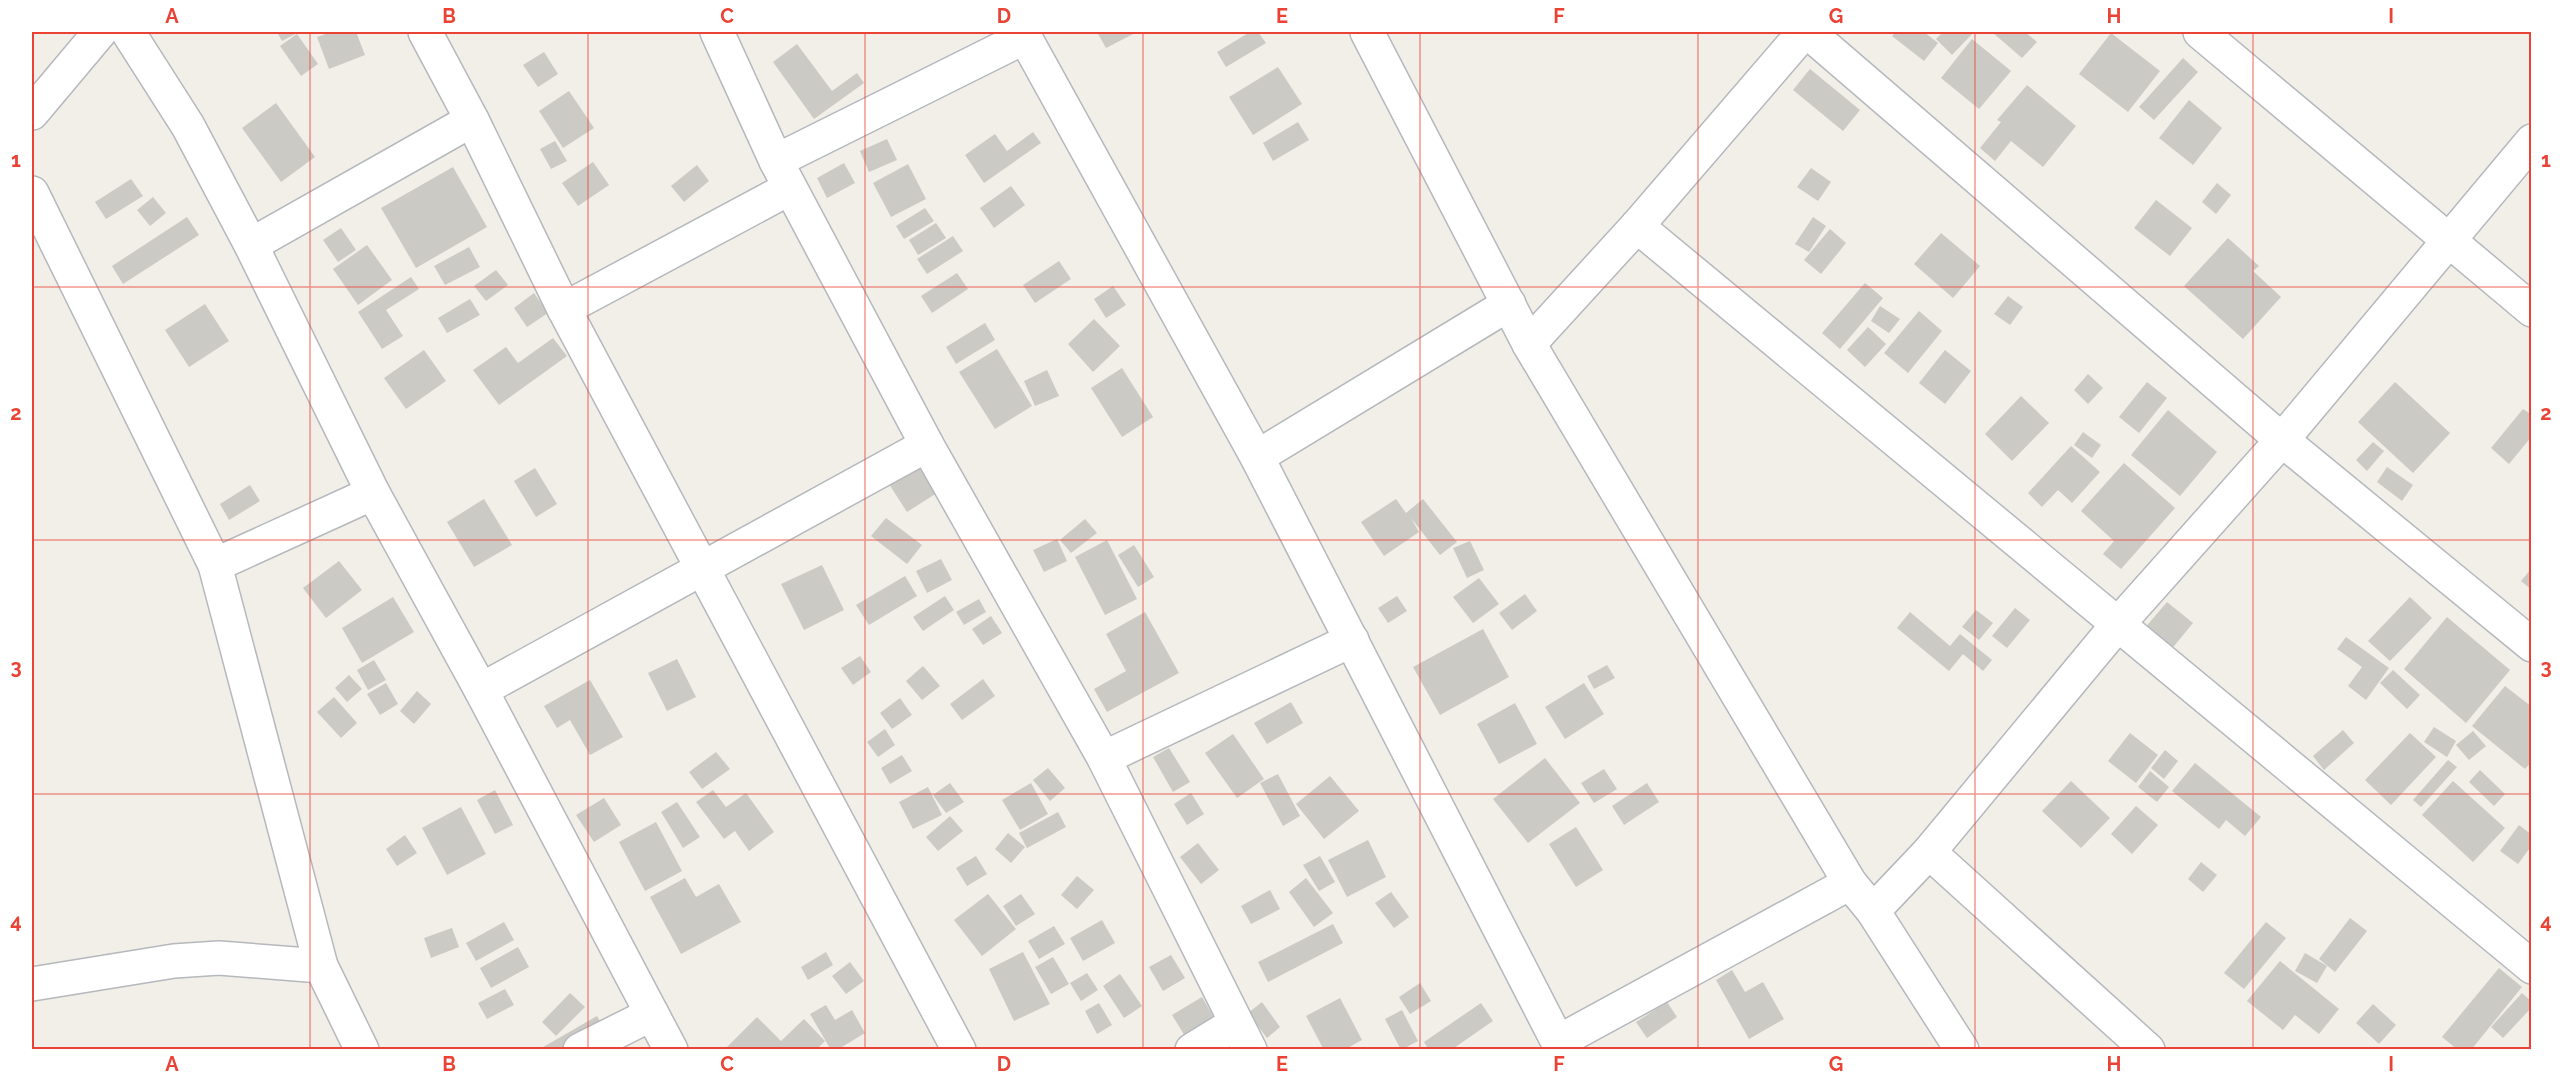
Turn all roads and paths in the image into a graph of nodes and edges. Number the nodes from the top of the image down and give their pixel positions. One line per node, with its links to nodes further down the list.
1 (100, 32): 9 (street)
2 (128, 32): 16 (street)
3 (425, 32): 10 (street)
4 (717, 32): 12 (street)
5 (1367, 32): 17 (street)
6 (1806, 32): 14 (street); 21 (street)
7 (2200, 32): 15 (street)
8 (1023, 34): 12 (street); 23 (street)
9 (32, 113)
10 (472, 120): 16 (street); 18 (street)
11 (2532, 141): 15 (street)
12 (783, 174): 18 (street); 22 (street)
13 (32, 194): 25 (street)
14 (1637, 226): 20 (street); 27 (street)
15 (2449, 241): 19 (street); 21 (street)
16 (251, 245): 24 (street)
17 (1509, 304): 20 (street); 23 (street)
18 (564, 309): 26 (street)
19 (2532, 310)
20 (1529, 344): 33 (street)
21 (2282, 440): 27 (street); 29 (street)
22 (927, 445): 26 (street); 31 (street)
23 (1257, 457): 28 (street)
24 (373, 493): 25 (street); 30 (street)
25 (215, 564): 35 (street)
26 (703, 568): 30 (street); 44 (street)
27 (2118, 624): 32 (street); 36 (street)
28 (1352, 640): 31 (street); 40 (street)
29 (2532, 645)
30 (481, 690): 38 (street)
31 (1104, 758): 39 (street)
32 (1929, 852): 34 (street); 47 (street)
33 (1850, 883): 34 (street); 40 (street)
34 (1872, 911): 46 (street)
35 (321, 966): 37 (street); 41 (street)
36 (2532, 967)
37 (32, 984)
38 (652, 1014): 42 (street); 43 (street)
39 (1243, 1036): 45 (street)
40 (1560, 1046)
41 (362, 1050)
42 (580, 1050)
43 (671, 1050)
44 (959, 1050)
45 (1192, 1050)
46 (1962, 1050)
47 (2148, 1050)

